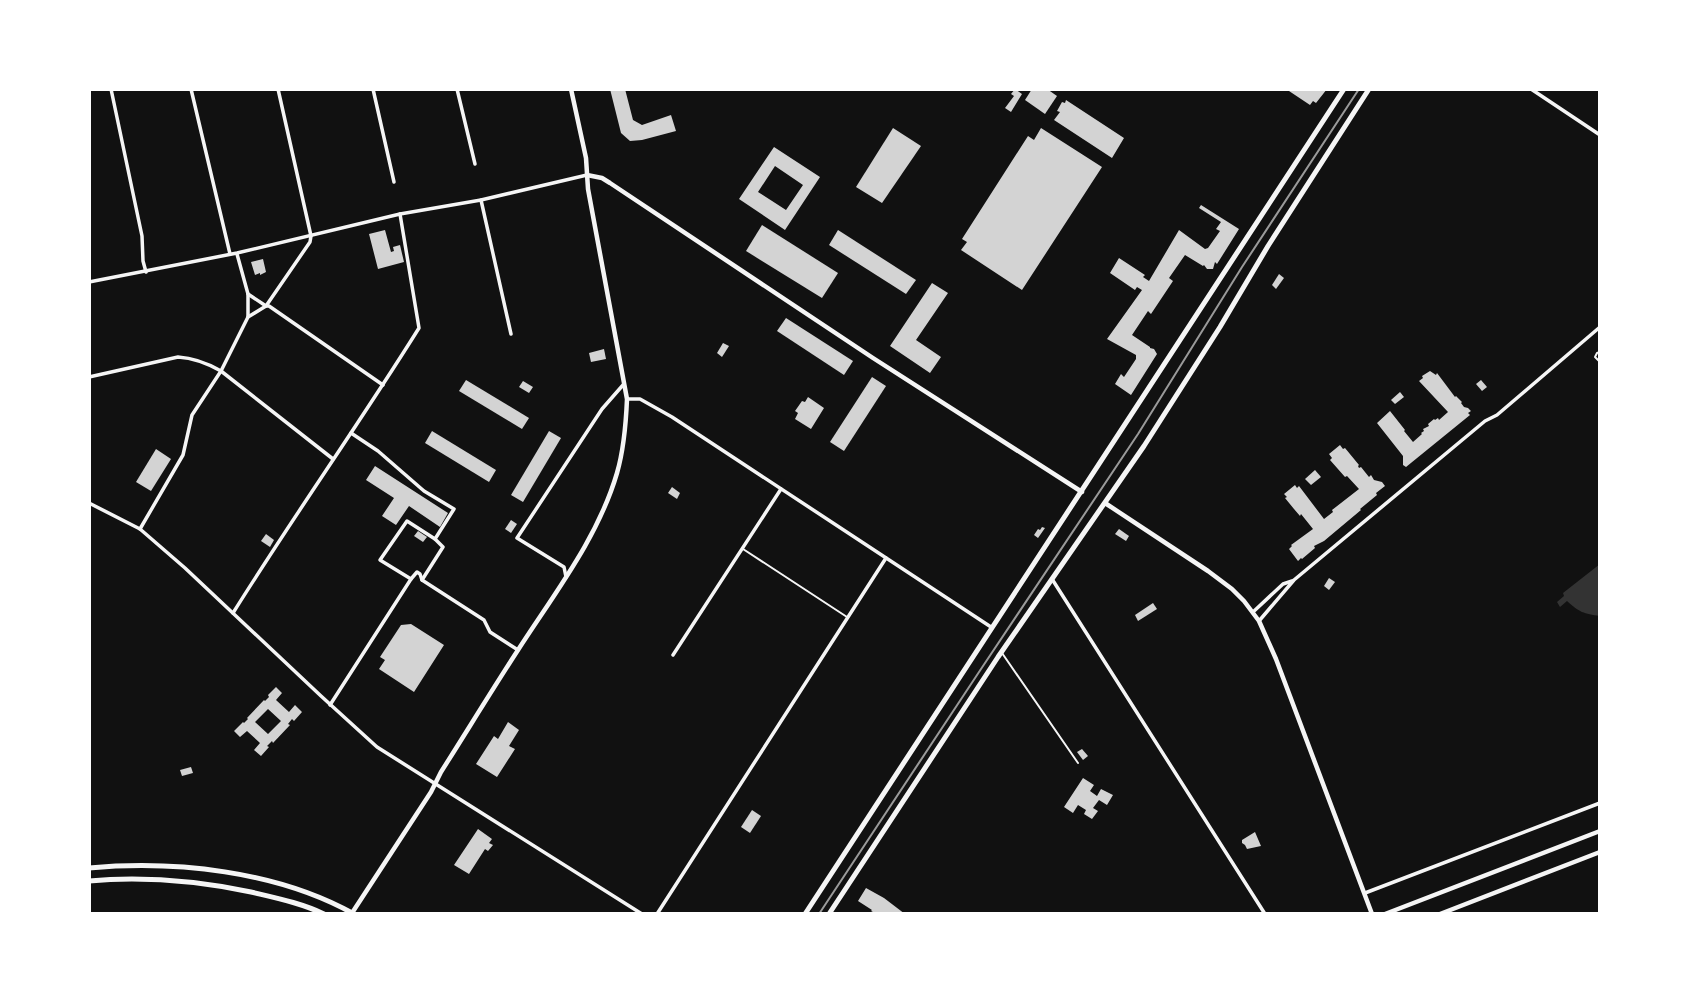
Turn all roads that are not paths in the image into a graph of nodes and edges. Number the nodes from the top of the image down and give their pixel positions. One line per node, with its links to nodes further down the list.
1 (111, 89): 19 (street)
2 (191, 89): 18 (street)
3 (278, 89): 16 (street)
4 (373, 89): 13 (street)
5 (457, 89): 11 (street)
6 (571, 89): 12 (main road)
7 (1344, 89): 34 (main road)
8 (1369, 89): 36 (main road)
9 (1531, 89): 10 (street)
10 (1600, 135)
11 (475, 164)
12 (587, 175): 14 (street); 28 (main road); 34 (main road)
13 (394, 182)
14 (481, 200): 15 (street); 25 (street)
15 (400, 214): 16 (street); 29 (street)
16 (311, 236): 17 (street); 22 (street)
17 (237, 253): 18 (street); 21 (street)
18 (230, 254): 19 (street)
19 (146, 272): 20 (street)
20 (89, 282)
21 (248, 293): 22 (street); 23 (street)
22 (265, 306): 23 (street); 29 (street)
23 (248, 317): 26 (street)
24 (1600, 327): 45 (street)
25 (511, 334)
26 (221, 371): 27 (street); 32 (street); 37 (street)
27 (89, 377)
28 (625, 383): 30 (main road); 41 (street)
29 (383, 385): 31 (street)
30 (627, 399): 33 (street); 41 (main road)
31 (351, 433): 32 (street); 38 (street)
32 (333, 459): 47 (street)
33 (781, 489): 39 (street); 40 (street)
34 (1082, 492): 50 (main road)
35 (89, 503): 37 (street)
36 (1105, 503): 43 (main road); 46 (main road)
37 (140, 529): 47 (street)
38 (435, 539): 42 (street); 44 (street)
39 (742, 549): 48 (lane); 53 (street)
40 (886, 558): 48 (street); 50 (street)
41 (566, 577): 51 (main road)
42 (411, 579): 44 (street); 54 (street)
43 (1052, 579): 52 (main road); 69 (street)
44 (422, 580): 51 (street)
45 (1294, 580): 46 (street); 49 (street)
46 (1252, 612): 49 (main road)
47 (233, 613): 54 (street)
48 (848, 618): 66 (street)
49 (1259, 621): 62 (main road)
50 (993, 628): 67 (main road)
51 (518, 650): 56 (main road)
52 (1001, 652): 55 (lane); 68 (main road)
53 (673, 655)
54 (330, 705): 56 (street)
55 (1078, 763)
56 (435, 784): 63 (main road); 65 (street)
57 (1600, 803): 62 (street)
58 (1600, 831): 71 (main road)
59 (1600, 852): 72 (main road)
60 (89, 868): 63 (main road)
61 (89, 881): 64 (main road)
62 (1365, 893): 70 (main road)
63 (353, 913)
64 (324, 914)
65 (642, 914)
66 (657, 914)
67 (805, 914)
68 (829, 914)
69 (1265, 914)
70 (1372, 914)
71 (1385, 914)
72 (1440, 914)

